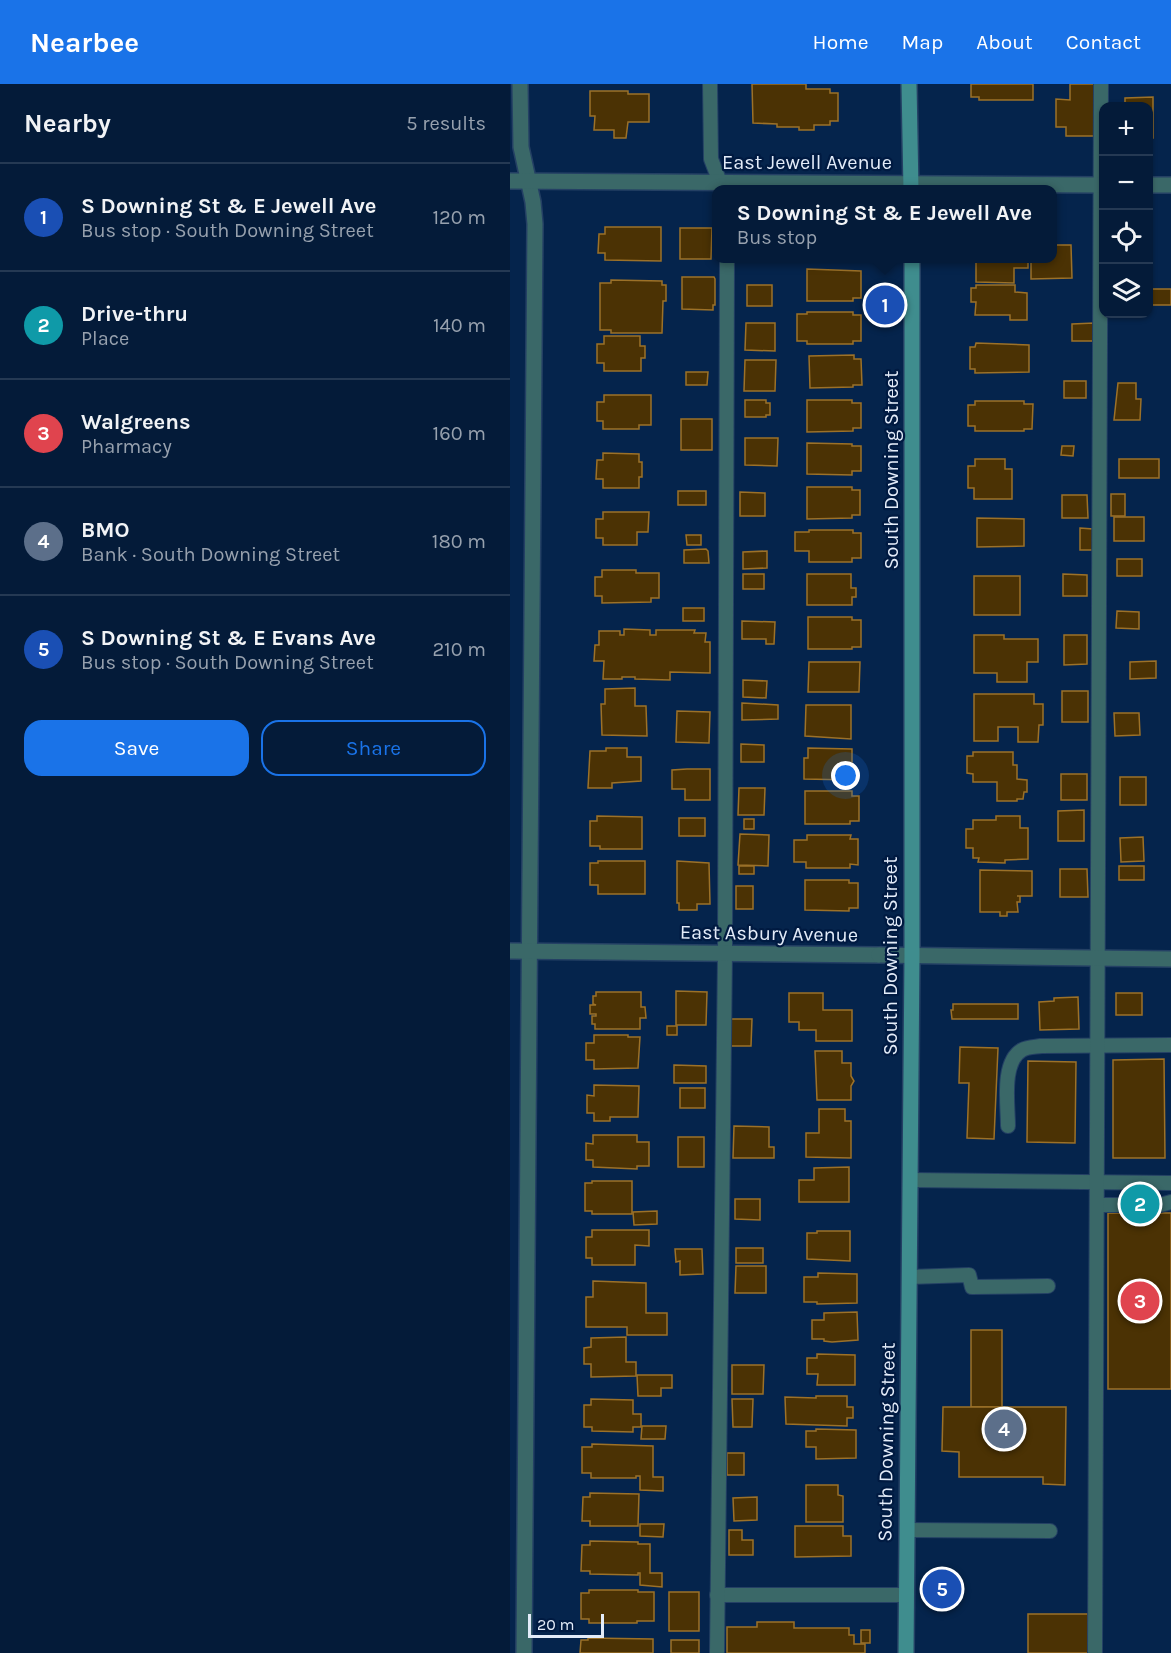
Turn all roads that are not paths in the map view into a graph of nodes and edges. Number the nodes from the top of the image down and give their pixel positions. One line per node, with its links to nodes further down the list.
1 (520, 84): 7 (street)
2 (710, 84): 8 (lane)
3 (909, 84): 9 (main road)
4 (1101, 84): 5 (lane)
5 (1102, 156)
6 (510, 181): 7 (street, East Jewell Avenue)
7 (529, 182): 14 (street, East Jewell Avenue); 19 (street)
8 (721, 185)
9 (911, 185)
10 (1057, 185): 11 (street, East Jewell Avenue)
11 (1099, 185)
12 (1153, 185): 13 (street)
13 (1171, 185)
14 (712, 186)
15 (1102, 210): 22 (lane)
16 (728, 263): 20 (lane)
17 (912, 263): 21 (main road, South Downing Street)
18 (510, 951): 19 (street, East Asbury Avenue)
19 (531, 952): 20 (street, East Asbury Avenue); 38 (street)
20 (725, 953): 21 (street, East Asbury Avenue); 36 (lane)
21 (912, 955): 22 (street, East Asbury Avenue); 27 (main road, South Downing Street)
22 (1097, 959): 23 (street, East Asbury Avenue); 25 (lane)
23 (1171, 959)
24 (1171, 1045): 25 (lane)
25 (1097, 1046): 26 (lane); 28 (lane)
26 (1008, 1126)
27 (910, 1180): 28 (lane); 32 (main road, South Downing Street)
28 (1097, 1182): 29 (lane); 31 (lane)
29 (1171, 1183)
30 (1171, 1202): 31 (lane)
31 (1097, 1205): 41 (lane)
32 (909, 1277): 33 (lane); 34 (main road, South Downing Street)
33 (1048, 1286)
34 (907, 1530): 35 (lane); 37 (main road, South Downing Street)
35 (1050, 1531)
36 (717, 1595): 37 (lane); 39 (lane)
37 (906, 1595): 40 (main road, South Downing Street)
38 (524, 1653)
39 (717, 1653)
40 (906, 1653)
41 (1095, 1653)

